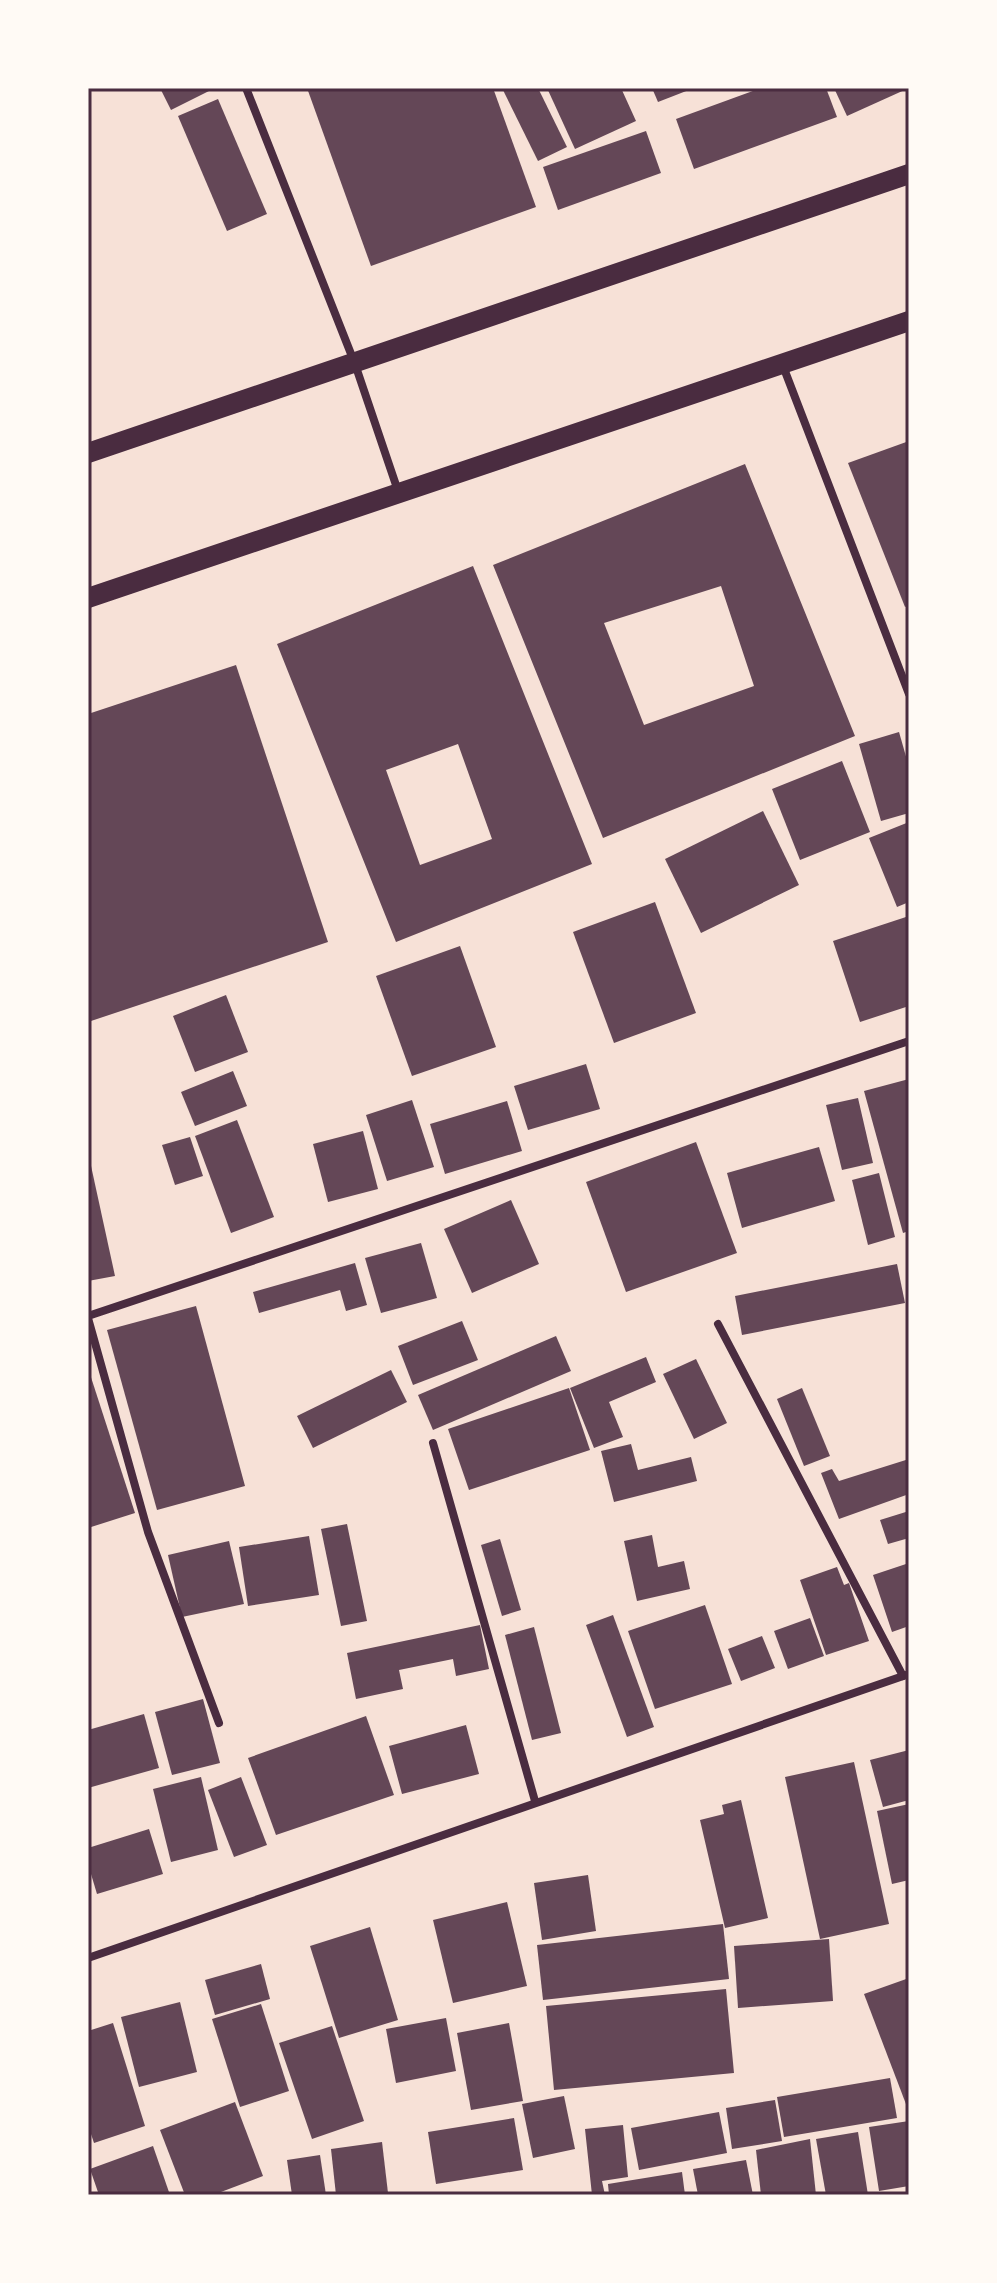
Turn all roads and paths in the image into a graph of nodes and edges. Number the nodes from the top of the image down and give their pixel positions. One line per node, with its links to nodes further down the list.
1 (246, 88): 5 (street)
2 (909, 174): 5 (main road)
3 (909, 321): 4 (main road)
4 (782, 362): 7 (main road); 9 (street)
5 (355, 364): 6 (main road); 7 (street)
6 (88, 453)
7 (399, 495): 8 (main road)
8 (88, 598)
9 (909, 694)
10 (909, 1041): 11 (street)
11 (88, 1317): 15 (street)
12 (718, 1324): 14 (street)
13 (433, 1443): 16 (street)
14 (906, 1675): 16 (street)
15 (219, 1723)
16 (535, 1801): 17 (street)
17 (88, 1958)

